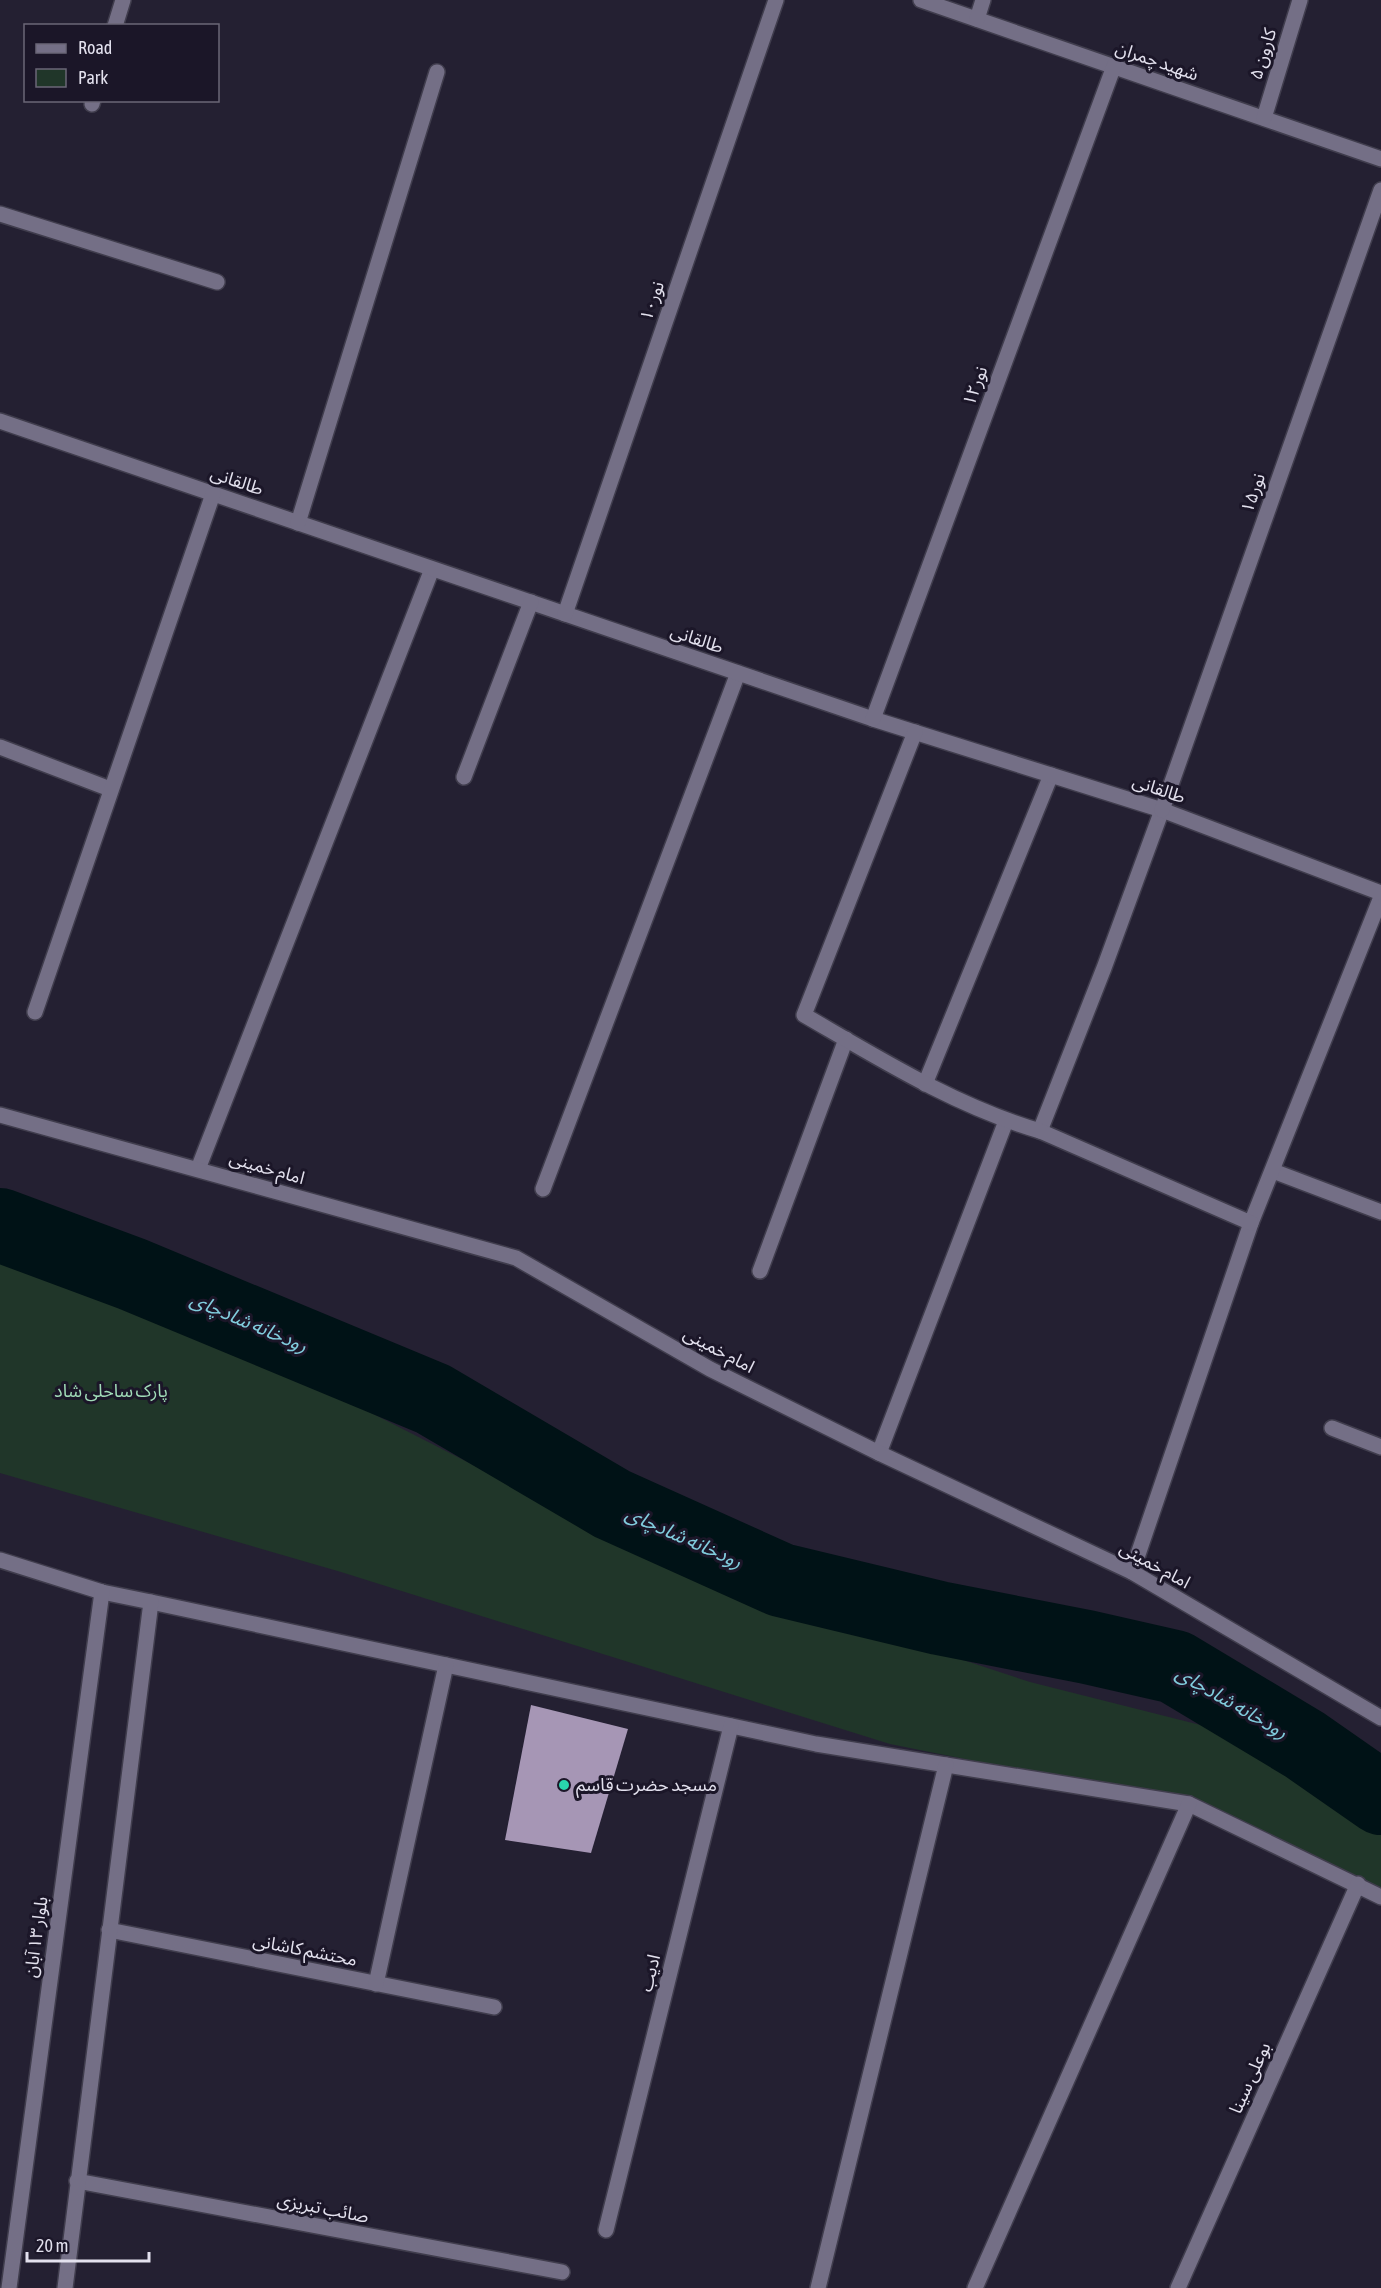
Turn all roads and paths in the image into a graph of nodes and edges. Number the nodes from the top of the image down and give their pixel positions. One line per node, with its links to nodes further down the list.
1 (123, 0): 7 (street)
2 (776, 0): 20 (street, نور۱۰)
3 (921, 0): 6 (street, شهید چمران)
4 (983, 0): 6 (street)
5 (1300, 0): 10 (street, کارون ۵)
6 (977, 19): 8 (street, شهید چمران)
7 (116, 24)
8 (1114, 66): 10 (street, شهید چمران); 22 (street, نور۱۲)
9 (437, 72): 17 (street)
10 (1264, 118): 11 (street, شهید چمران)
11 (1381, 159)
12 (1381, 190): 28 (street, نور۱۵)
13 (0, 214): 14 (street)
14 (217, 282)
15 (0, 421): 16 (street, طالقانی)
16 (213, 494): 17 (street, طالقانی); 27 (street)
17 (298, 523): 18 (street, طالقانی)
18 (432, 569): 19 (street, طالقانی); 36 (street)
19 (531, 602): 20 (street, طالقانی); 26 (street)
20 (565, 614): 21 (street, طالقانی)
21 (738, 673): 22 (street, طالقانی); 38 (street)
22 (873, 719): 23 (street, طالقانی)
23 (915, 732): 25 (street, طالقانی); 31 (street)
24 (0, 747): 27 (street)
25 (1051, 775): 28 (street, طالقانی); 32 (street)
26 (464, 777)
27 (110, 789): 30 (street)
28 (1162, 810): 29 (street, طالقانی); 35 (street, نور۱۵)
29 (1381, 895): 37 (street)
30 (35, 1011)
31 (846, 1039): 32 (street); 41 (street)
32 (925, 1084): 34 (street)
33 (0, 1115): 36 (street, امام خمینی)
34 (1006, 1121): 35 (street); 44 (street)
35 (1040, 1131): 40 (street)
36 (198, 1169): 44 (street, امام خمینی)
37 (1273, 1171): 39 (street); 40 (street)
38 (543, 1189)
39 (1381, 1212)
40 (1251, 1223): 46 (street)
41 (760, 1271)
42 (1332, 1428): 43 (street)
43 (1381, 1447)
44 (879, 1453): 46 (street, امام خمینی)
45 (0, 1560): 47 (street)
46 (1132, 1572): 50 (street, امام خمینی)
47 (102, 1592): 48 (street); 62 (street, بلوار ۱۳ آبان)
48 (151, 1602): 49 (street); 56 (street)
49 (446, 1665): 51 (street); 57 (street)
50 (1381, 1718)
51 (731, 1726): 52 (street); 60 (street, ادیب)
52 (946, 1765): 53 (street); 64 (street)
53 (1189, 1804): 54 (street); 65 (street)
54 (1358, 1884): 55 (street); 66 (street, بوعلی سینا)
55 (1381, 1897)
56 (109, 1930): 57 (street, محتشم کاشانی); 59 (street)
57 (376, 1984): 58 (street, محتشم کاشانی)
58 (494, 2007)
59 (77, 2181): 61 (street, صائب تبریزی); 63 (street)
60 (606, 2230)
61 (562, 2272)
62 (9, 2288)
63 (64, 2288)
64 (818, 2288)
65 (975, 2288)
66 (1178, 2288)

